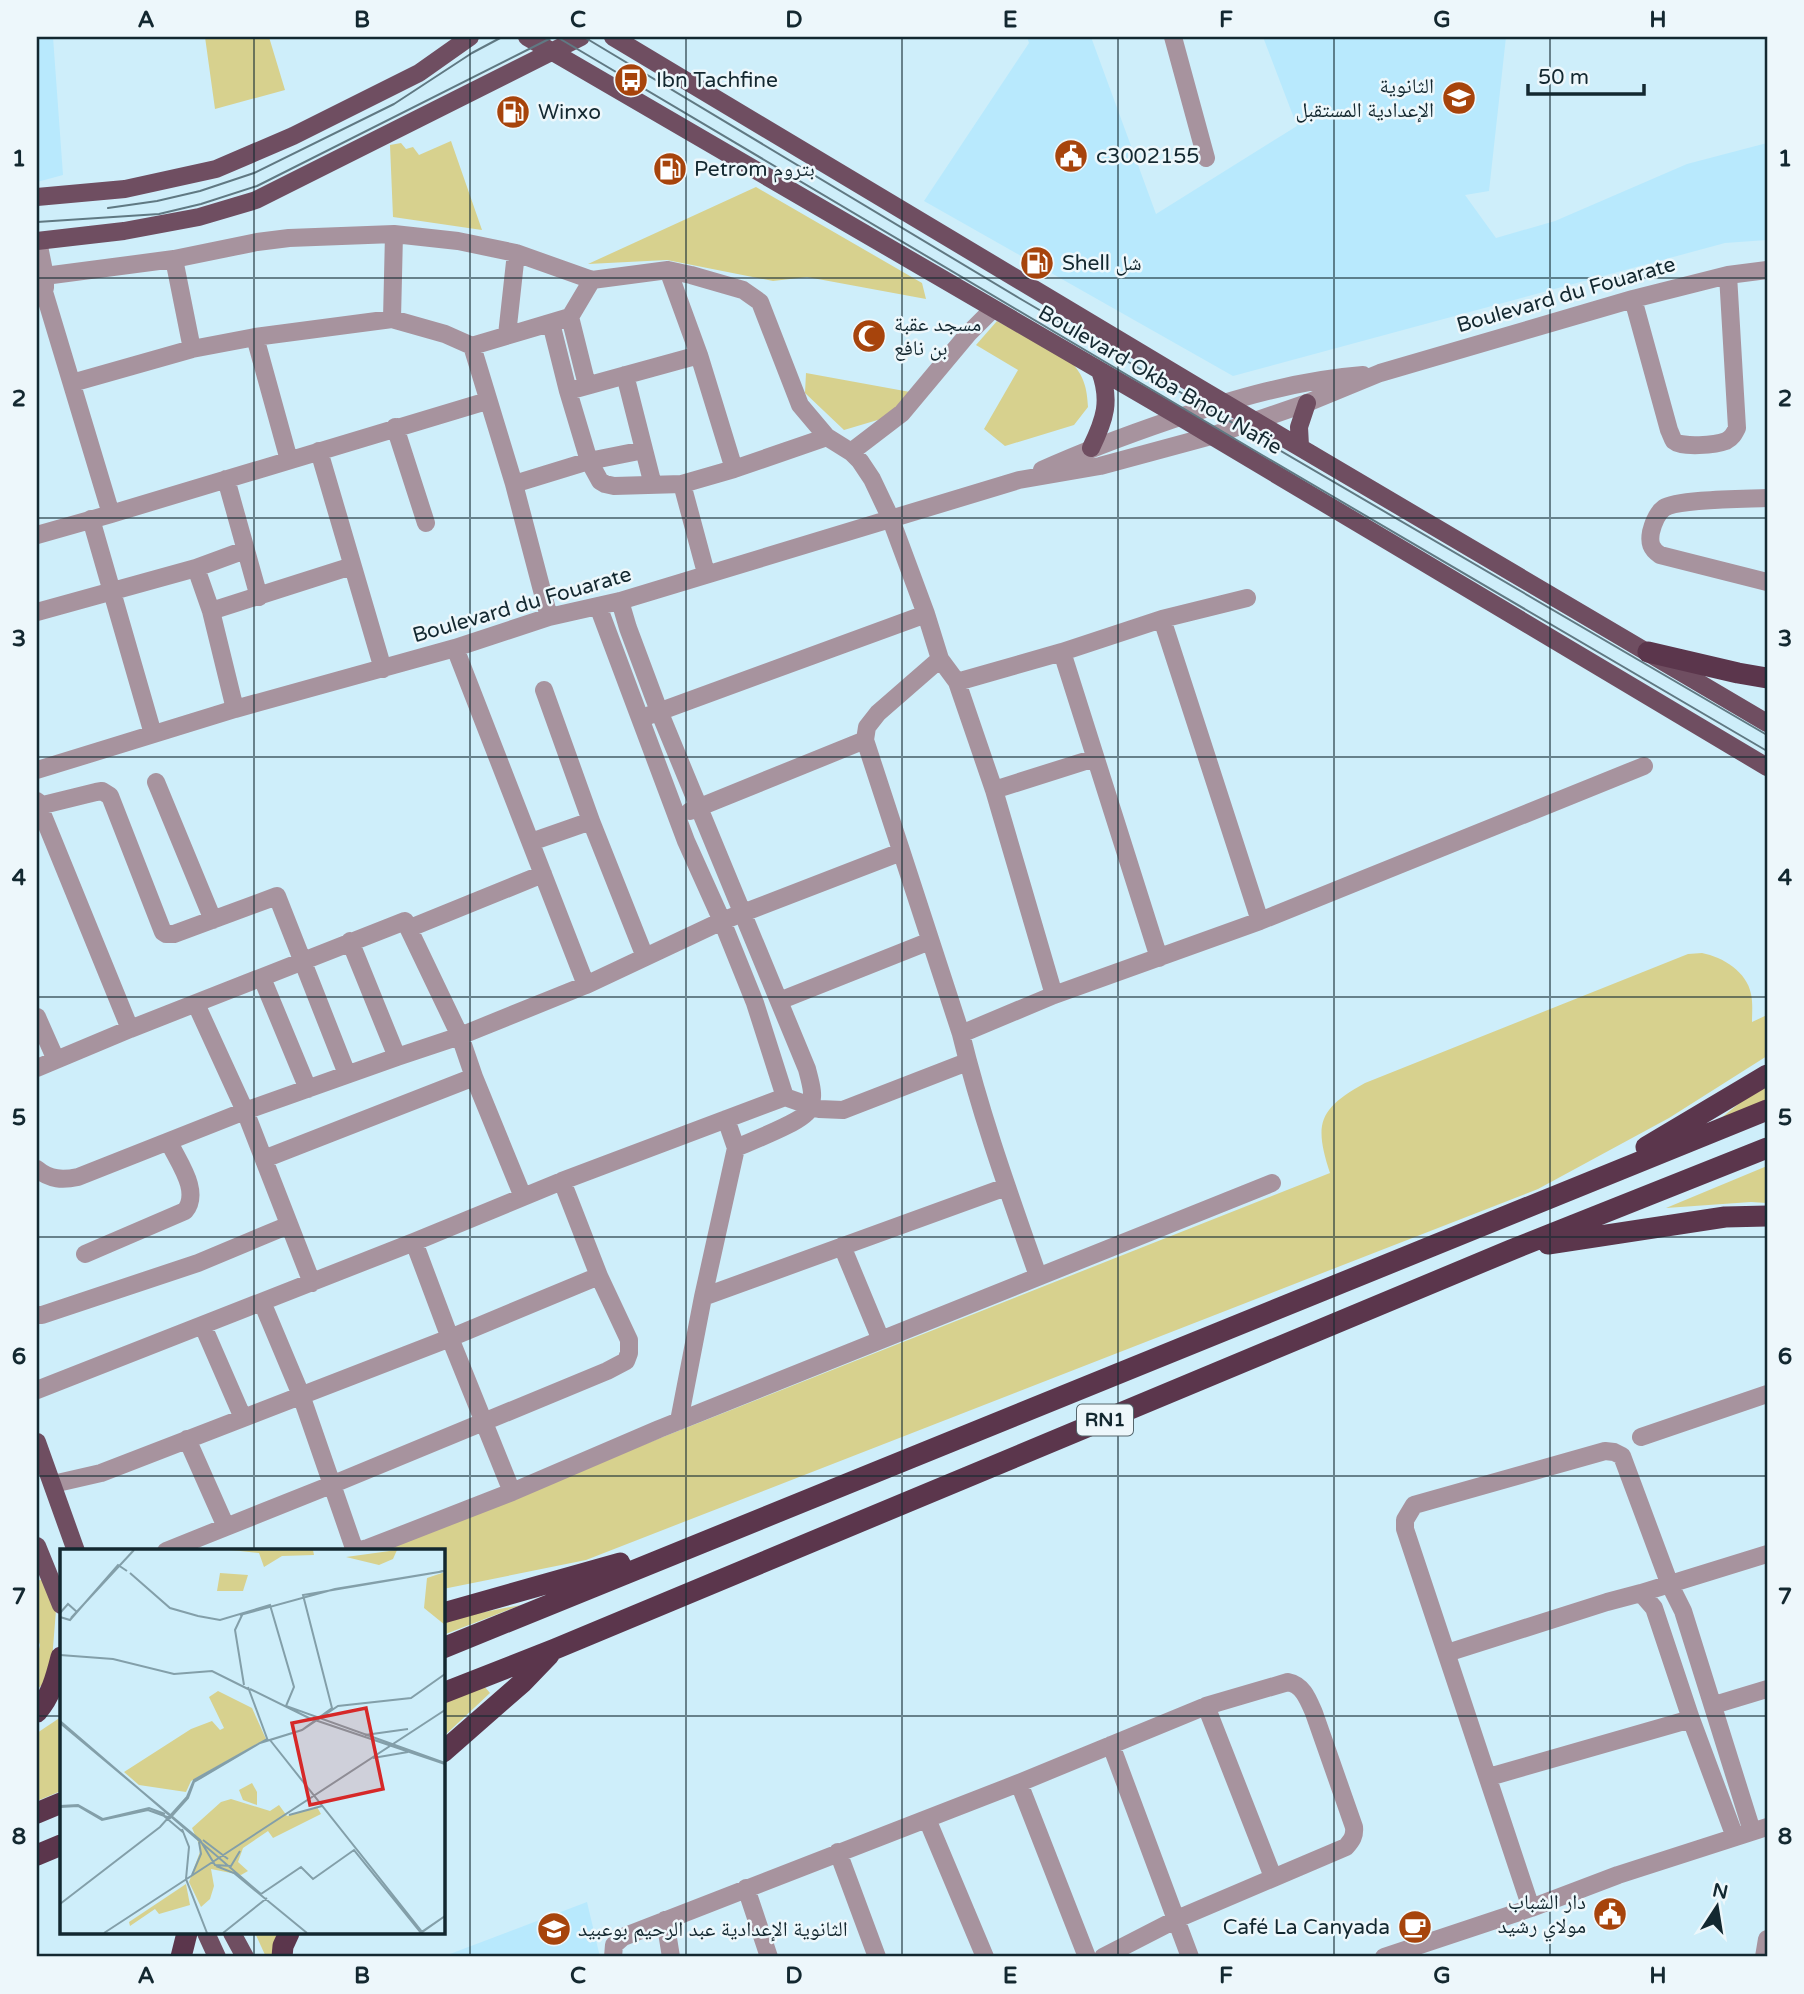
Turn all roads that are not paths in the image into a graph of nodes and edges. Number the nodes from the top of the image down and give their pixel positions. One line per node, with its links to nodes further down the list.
1 (470, 37): 9 (main road)
2 (527, 37): 7 (main road, Boulevard Okba Bnou Nafie)
3 (581, 37): 7 (main road)
4 (613, 37): 6 (main road, Boulevard Okba Bnou Nafie)
5 (1173, 37): 8 (street)
6 (637, 46): 36 (main road, Boulevard Okba Bnou Nafie)
7 (552, 52): 11 (main road); 20 (main road, Boulevard Okba Bnou Nafie)
8 (1206, 158)
9 (37, 197)
10 (394, 234): 12 (street); 13 (street); 22 (street)
11 (37, 241): 18 (street)
12 (516, 253): 17 (street); 24 (street)
13 (174, 259): 18 (street); 27 (street)
14 (668, 270): 17 (street); 28 (street); 42 (street)
15 (1767, 270): 16 (street, Boulevard du Fouarate)
16 (1728, 275): 19 (street, Boulevard du Fouarate); 19 (street)
17 (592, 280): 21 (street)
18 (41, 283): 32 (street)
19 (1633, 299): 30 (street, Boulevard du Fouarate)
20 (993, 309): 29 (main road, Boulevard Okba Bnou Nafie); 47 (street)
21 (570, 317): 23 (street); 33 (street)
22 (392, 319): 25 (street); 26 (street)
23 (551, 323): 24 (street); 34 (street)
24 (507, 335): 26 (street)
25 (255, 337): 27 (street); 48 (street)
26 (472, 346): 35 (street)
27 (192, 349): 32 (street)
28 (699, 355): 31 (street); 50 (street)
29 (1100, 371): 38 (main road, Boulevard Okba Bnou Nafie); 44 (main road)
30 (1380, 373): 36 (street, Boulevard du Fouarate); 37 (street, Boulevard du Fouarate)
31 (625, 375): 33 (street); 45 (street)
32 (72, 383): 57 (street)
33 (587, 385): 34 (street)
34 (568, 391): 49 (street)
35 (487, 401): 40 (street); 53 (street)
36 (1225, 402): 38 (street, Boulevard du Fouarate); 39 (main road, Boulevard Okba Bnou Nafie)
37 (1307, 403): 39 (street, Boulevard du Fouarate); 43 (main road)
38 (1180, 417): 41 (main road, Boulevard Okba Bnou Nafie); 44 (street, Boulevard du Fouarate)
39 (1255, 420): 41 (street, Boulevard du Fouarate); 43 (main road, Boulevard Okba Bnou Nafie)
40 (395, 428): 46 (street); 60 (street)
41 (1211, 436): 52 (street, Boulevard du Fouarate); 93 (main road, Boulevard Okba Bnou Nafie)
42 (827, 437): 47 (street); 50 (street)
43 (1300, 446): 79 (main road, Boulevard Okba Bnou Nafie)
44 (1091, 448): 52 (street, Boulevard du Fouarate)
45 (644, 450): 49 (street); 55 (street)
46 (319, 451): 48 (street); 63 (street)
47 (851, 452): 58 (street)
48 (289, 460): 51 (street)
49 (589, 461): 53 (street); 55 (street)
50 (734, 469): 54 (street)
51 (226, 479): 57 (street); 62 (street)
52 (1019, 480): 58 (street, Boulevard du Fouarate)
53 (514, 484): 75 (street)
54 (682, 484): 55 (street); 65 (street)
55 (653, 485)
56 (1767, 498): 66 (street)
57 (111, 514): 59 (street)
58 (890, 517): 65 (street, Boulevard du Fouarate); 74 (street)
59 (91, 519): 61 (street); 67 (street)
60 (426, 523)
61 (37, 535)
62 (245, 550): 64 (street); 68 (street)
63 (352, 566): 68 (street); 81 (street)
64 (196, 568): 67 (street); 72 (street)
65 (706, 573): 70 (street, Boulevard du Fouarate)
66 (1767, 582)
67 (112, 592): 73 (street); 89 (street)
68 (258, 597): 72 (street)
69 (1247, 598): 76 (street)
70 (620, 601): 71 (street, Boulevard du Fouarate); 86 (street)
71 (598, 606): 75 (street, Boulevard du Fouarate); 87 (street)
72 (211, 611): 85 (street)
73 (37, 612)
74 (926, 614): 80 (street); 86 (street)
75 (549, 617): 77 (street, Boulevard du Fouarate)
76 (1162, 619): 78 (street); 107 (street)
77 (455, 648): 81 (street, Boulevard du Fouarate); 101 (street)
78 (1062, 652): 83 (street); 91 (street)
79 (1648, 652): 82 (highway); 88 (main road, Boulevard Okba Bnou Nafie)
80 (940, 659): 83 (street); 90 (street)
81 (383, 668): 85 (street, Boulevard du Fouarate)
82 (1767, 678)
83 (957, 682): 96 (street)
84 (544, 690): 100 (street)
85 (235, 709): 89 (street, Boulevard du Fouarate)
86 (659, 711): 87 (street); 98 (street)
87 (640, 719): 99 (street)
88 (1767, 723)
89 (153, 734): 94 (street, Boulevard du Fouarate)
90 (865, 740): 98 (street); 102 (street)
91 (1095, 758): 96 (street); 112 (street)
92 (1644, 766): 107 (street)
93 (1767, 767)
94 (37, 770)
95 (156, 782): 105 (street)
96 (994, 790): 116 (street)
97 (38, 804): 105 (street); 120 (street)
98 (699, 808): 99 (street); 104 (street)
99 (678, 817): 106 (street)
100 (591, 821): 101 (street); 111 (street)
101 (531, 842): 103 (street)
102 (901, 852): 104 (street); 110 (street)
103 (543, 874): 108 (street); 115 (street)
104 (743, 913): 106 (street); 117 (street)
105 (213, 920): 113 (street)
106 (722, 921): 111 (street); 132 (street)
107 (1260, 922): 112 (street)
108 (410, 928): 109 (street); 122 (street)
109 (350, 941): 113 (street); 123 (street)
110 (930, 941): 117 (street); 121 (street)
111 (645, 957): 115 (street)
112 (1159, 958): 116 (street)
113 (302, 960): 114 (street); 127 (street)
114 (262, 978): 118 (street); 131 (street)
115 (586, 985): 122 (street)
116 (1054, 995): 121 (street)
117 (779, 1001): 130 (street)
118 (197, 1004): 120 (street); 135 (street)
119 (37, 1017): 124 (street)
120 (130, 1029): 124 (street)
121 (961, 1034): 125 (street)
122 (460, 1037): 123 (street); 129 (street)
123 (397, 1058): 127 (street)
124 (56, 1060): 126 (street)
125 (967, 1062): 133 (street); 144 (street)
126 (37, 1069)
127 (347, 1074): 131 (street)
128 (1767, 1074): 147 (highway)
129 (474, 1077): 140 (street); 145 (street)
130 (810, 1078): 132 (street); 133 (street)
131 (308, 1089): 135 (street)
132 (783, 1089): 133 (street); 136 (street)
133 (811, 1106): 138 (street)
134 (1767, 1110): 147 (highway, RN1)
135 (245, 1111): 137 (street); 140 (street)
136 (726, 1119): 138 (street); 142 (street)
137 (169, 1142): 141 (street); 152 (street)
138 (736, 1148): 156 (street)
139 (1767, 1148): 151 (highway, RN1)
140 (264, 1159): 148 (street)
141 (37, 1169)
142 (562, 1181): 145 (street); 153 (street)
143 (1272, 1183): 154 (street)
144 (1006, 1186): 150 (street); 154 (street)
145 (523, 1197): 149 (street)
146 (1767, 1216): 151 (highway)
147 (1504, 1217): 175 (highway, RN1)
148 (289, 1225): 155 (street); 158 (street)
149 (414, 1242): 155 (street); 160 (street)
150 (842, 1246): 156 (street); 161 (street)
151 (1511, 1250): 188 (highway, RN1)
152 (85, 1254)
153 (599, 1276): 160 (street); 166 (street)
154 (1038, 1276): 161 (street)
155 (312, 1283): 157 (street)
156 (703, 1297): 167 (street)
157 (262, 1302): 159 (street); 164 (street)
158 (37, 1315)
159 (203, 1326): 162 (street); 165 (street)
160 (450, 1338): 164 (street); 166 (street)
161 (881, 1340): 167 (street)
162 (37, 1390)
163 (1767, 1394): 168 (street)
164 (301, 1395): 165 (street); 172 (street)
165 (243, 1418): 169 (street)
166 (483, 1421): 172 (street); 173 (street)
167 (679, 1421): 173 (street)
168 (1641, 1437)
169 (187, 1439): 171 (street); 174 (street)
170 (37, 1442): 171 (main road)
171 (53, 1484): 177 (main road)
172 (331, 1485): 174 (street); 179 (street)
173 (512, 1492): 180 (street)
174 (226, 1527): 178 (street)
175 (716, 1536): 186 (highway); 187 (highway, RN1)
176 (37, 1546): 182 (main road)
177 (75, 1549)
178 (171, 1549)
179 (354, 1549)
180 (364, 1549)
181 (1767, 1554): 183 (street)
182 (42, 1570): 185 (main road)
183 (1670, 1585): 184 (street); 189 (street); 193 (street)
184 (1641, 1593): 189 (street); 196 (street)
185 (60, 1603)
186 (444, 1613)
187 (444, 1648)
188 (555, 1649): 192 (highway, RN1); 198 (highway)
189 (1447, 1653): 199 (street)
190 (60, 1661): 195 (highway)
191 (1767, 1689): 193 (street)
192 (444, 1693)
193 (1714, 1705): 204 (street)
194 (1206, 1706): 197 (street); 208 (street); 208 (street)
195 (37, 1712)
196 (1691, 1719): 199 (street); 204 (street)
197 (1111, 1745): 200 (street); 211 (street)
198 (444, 1751)
199 (1489, 1777): 210 (street)
200 (1020, 1783): 203 (street); 227 (street)
201 (60, 1803): 202 (highway)
202 (37, 1813)
203 (927, 1819): 206 (street); 226 (street)
204 (1752, 1831): 210 (street)
205 (60, 1845): 207 (highway)
206 (838, 1852): 209 (street); 225 (street)
207 (37, 1855)
208 (1273, 1877): 211 (street)
209 (746, 1888): 212 (street); 224 (street)
210 (1531, 1908): 230 (street)
211 (1177, 1919): 228 (street); 229 (street)
212 (665, 1920): 222 (street); 223 (street)
213 (187, 1934): 218 (highway)
214 (206, 1934): 219 (main road)
215 (232, 1934): 220 (main road)
216 (289, 1934): 221 (highway)
217 (1767, 1938): 231 (street)
218 (181, 1957)
219 (217, 1957)
220 (244, 1957)
221 (282, 1957)
222 (613, 1957)
223 (671, 1957)
224 (769, 1957)
225 (877, 1957)
226 (985, 1957)
227 (1087, 1957)
228 (1103, 1957)
229 (1190, 1957)
230 (1384, 1957)
231 (1764, 1957)

